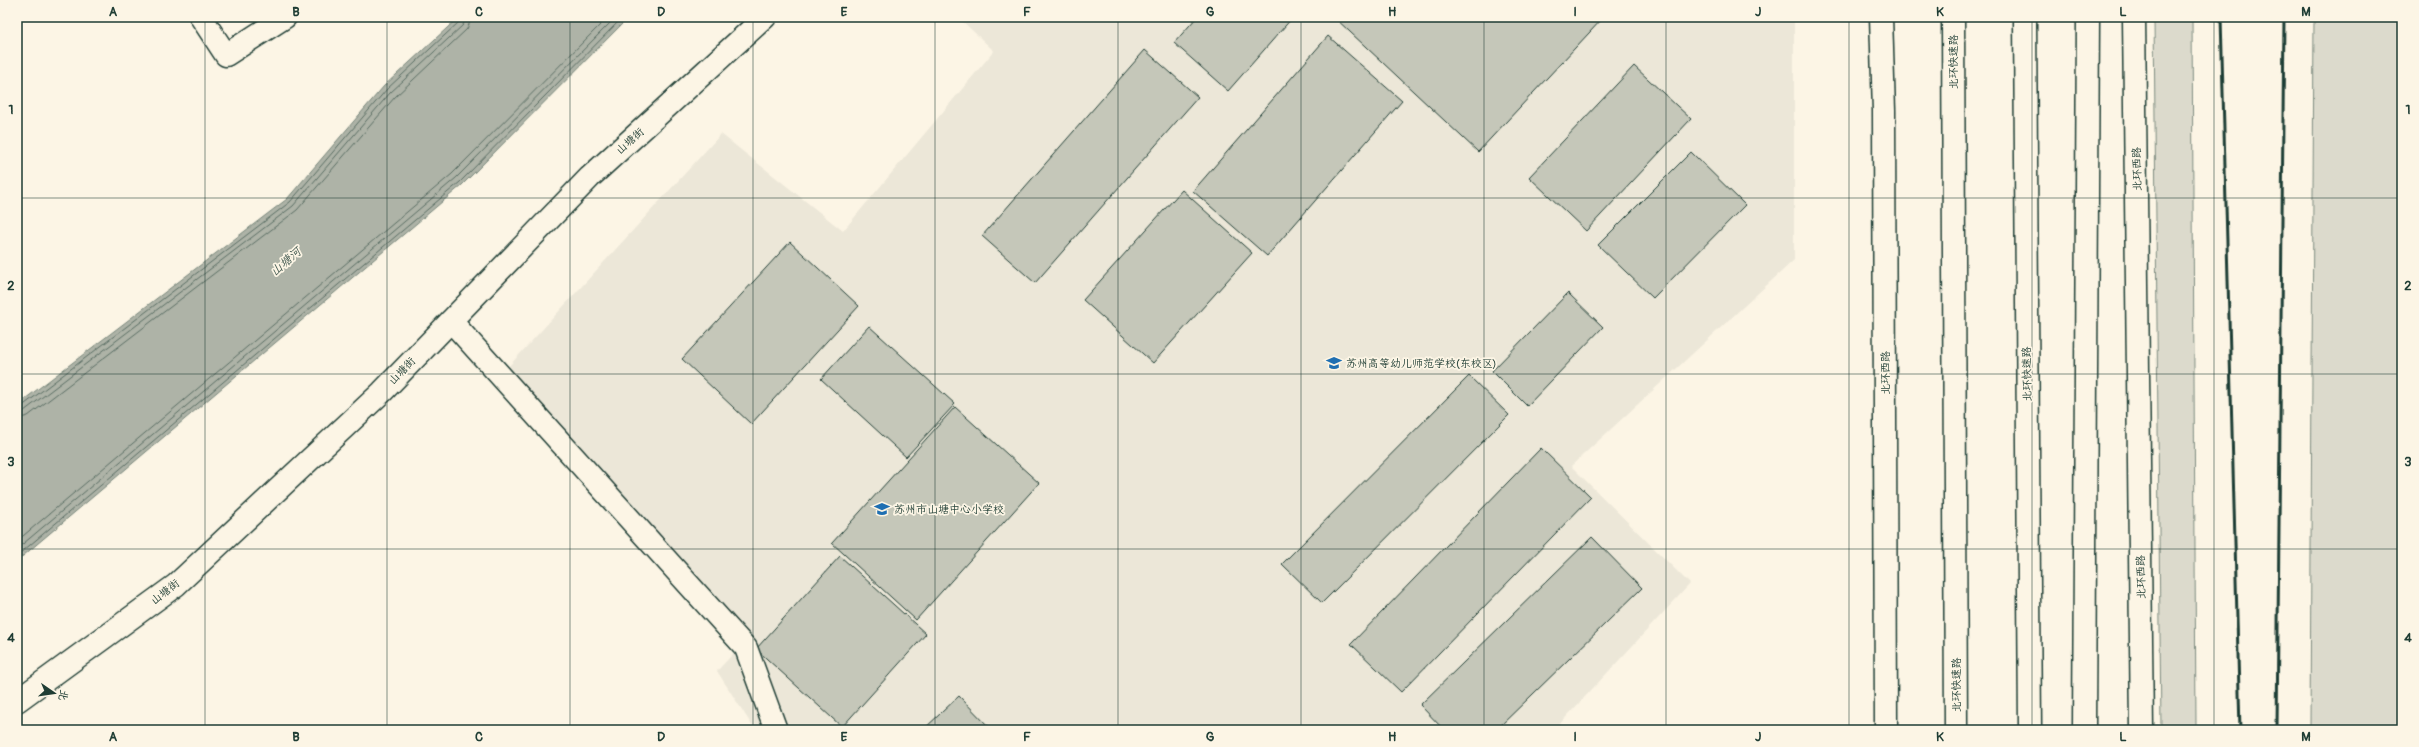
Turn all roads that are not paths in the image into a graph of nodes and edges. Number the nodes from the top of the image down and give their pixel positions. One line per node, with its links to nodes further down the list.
1 (201, 17): 2 (main road)
2 (285, 17)
3 (765, 17): 9 (main road, 山塘街)
4 (1881, 17): 12 (main road, 北环西路)
5 (1953, 17): 13 (main road, 北环快速路)
6 (2025, 17): 14 (main road, 北环快速路)
7 (2088, 17): 15 (main road)
8 (2134, 17): 16 (main road, 北环西路)
9 (451, 321): 10 (main road, 山塘街); 11 (main road)
10 (17, 701)
11 (776, 730)
12 (1886, 730)
13 (1956, 730)
14 (2030, 730)
15 (2084, 730)
16 (2142, 730)

